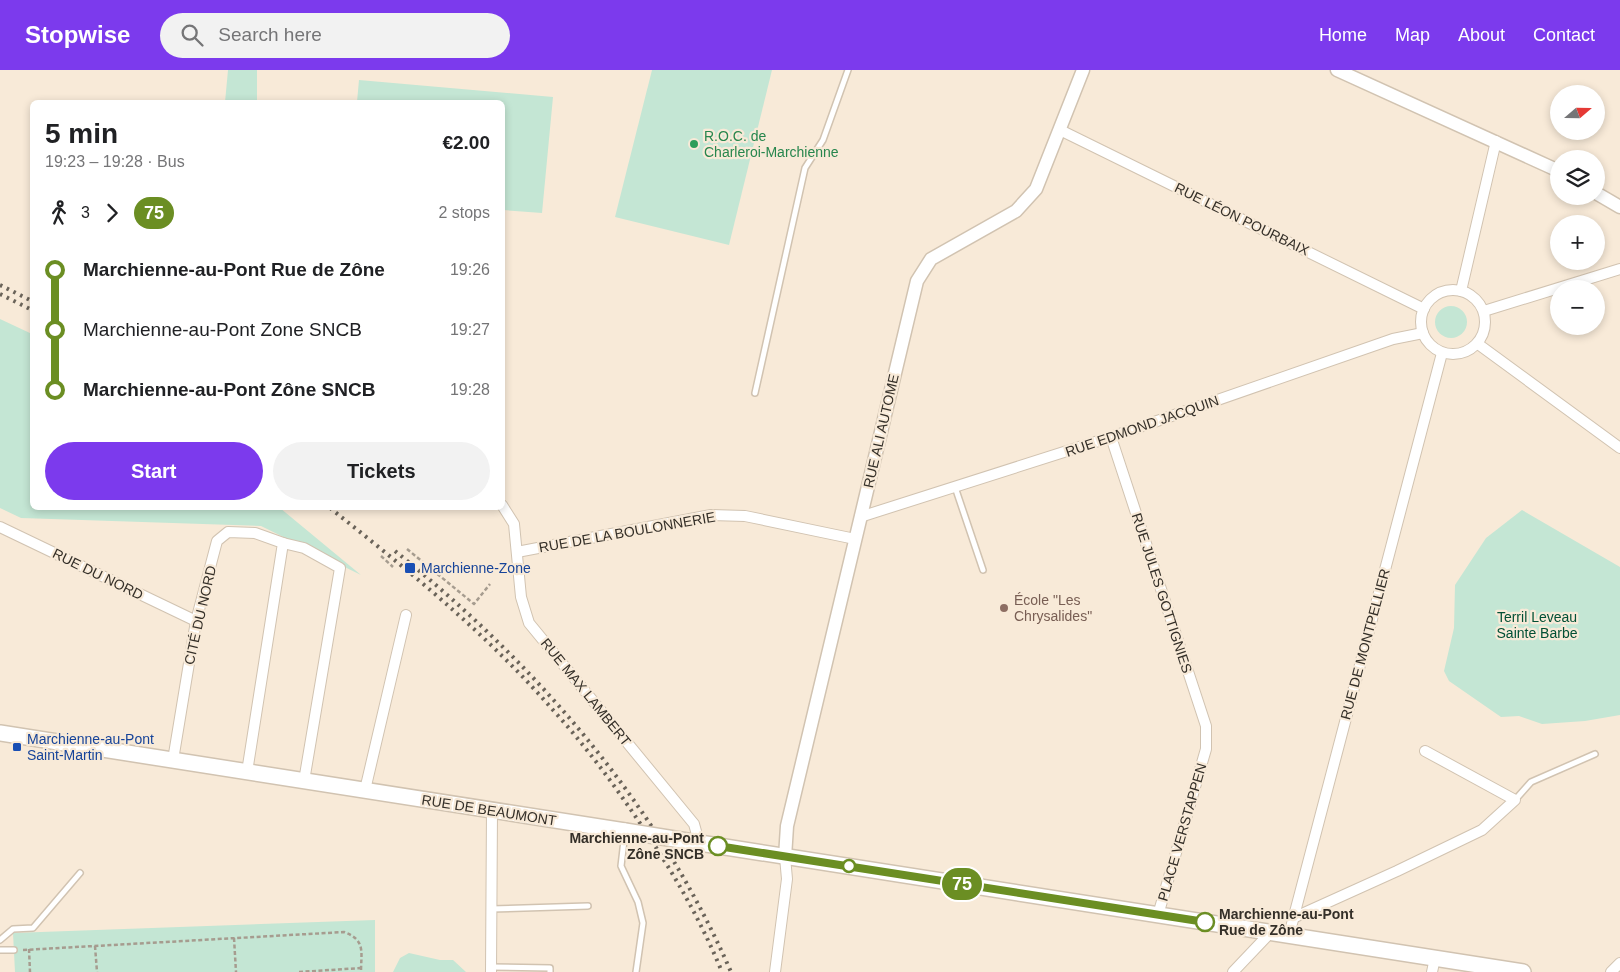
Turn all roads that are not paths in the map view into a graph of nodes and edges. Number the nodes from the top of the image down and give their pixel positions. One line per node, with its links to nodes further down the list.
1 (848, 70): 16 (lane)
2 (1084, 70): 4 (street, RUE ALI AUTOME)
3 (1337, 70): 5 (street)
4 (1060, 130): 11 (street, RUE LÉON POURBAIX); 21 (street, RUE ALI AUTOME)
5 (1496, 141): 6 (street); 10 (street)
6 (1550, 167)
7 (1605, 199): 8 (street)
8 (1620, 208)
9 (1620, 269): 12 (street)
10 (1461, 291): 11 (street); 12 (street)
11 (1424, 309): 13 (street)
12 (1484, 311): 14 (street)
13 (1423, 333): 15 (street); 17 (street, RUE EDMOND JACQUIN)
14 (1478, 344): 15 (street); 18 (street)
15 (1442, 352): 46 (street, RUE DE MONTPELLIER)
16 (755, 393)
17 (1111, 437): 19 (street, RUE EDMOND JACQUIN); 30 (street, RUE JULES GOTTIGNIES)
18 (1620, 448)
19 (955, 487): 21 (street, RUE EDMOND JACQUIN); 26 (lane)
20 (505, 510): 25 (street, RUE MAX LAMBERT)
21 (860, 517): 23 (street, RUE ALI AUTOME)
22 (0, 527): 28 (street, RUE DU NORD)
23 (855, 539): 25 (street, RUE DE LA BOULONNERIE); 41 (street, RUE ALI AUTOME)
24 (283, 543): 28 (street, CITÉ DU NORD); 34 (street); 35 (street, CITÉ DU NORD)
25 (517, 552): 40 (street, RUE MAX LAMBERT)
26 (983, 570)
27 (406, 615): 36 (street)
28 (196, 621): 33 (street, CITÉ DU NORD)
29 (0, 733): 33 (main road, RUE DE BEAUMONT)
30 (1206, 749): 45 (street, PLACE VERSTAPPEN)
31 (1425, 751): 37 (street)
32 (1595, 754): 37 (lane)
33 (173, 760): 34 (main road, RUE DE BEAUMONT)
34 (247, 772): 35 (main road, RUE DE BEAUMONT)
35 (304, 781): 36 (main road, RUE DE BEAUMONT)
36 (365, 790): 38 (main road, RUE DE BEAUMONT)
37 (1515, 800): 46 (street)
38 (492, 810): 39 (main road, RUE DE BEAUMONT); 44 (street)
39 (625, 831): 40 (main road, RUE DE BEAUMONT, bridge); 57 (lane)
40 (693, 842): 41 (main road, RUE DE BEAUMONT)
41 (785, 857): 45 (main road, RUE DE BEAUMONT); 58 (street)
42 (80, 873): 49 (lane)
43 (588, 906): 44 (lane)
44 (492, 909): 54 (street)
45 (1158, 915): 47 (main road, RUE DE BEAUMONT)
46 (1293, 918): 48 (street, RUE DE MONTPELLIER)
47 (1270, 932): 48 (main road, RUE DE BEAUMONT); 59 (street)
48 (1289, 935): 53 (main road, RUE DE BEAUMONT)
49 (0, 940)
50 (0, 950): 51 (lane)
51 (14, 950)
52 (1620, 963): 61 (street)
53 (1433, 965): 55 (main road, RUE DE BEAUMONT)
54 (491, 969): 56 (lane)
55 (1482, 969): 60 (main road, RUE DE BEAUMONT)
56 (550, 972)
57 (636, 972)
58 (775, 972)
59 (1233, 972)
60 (1522, 972)
61 (1612, 972)

